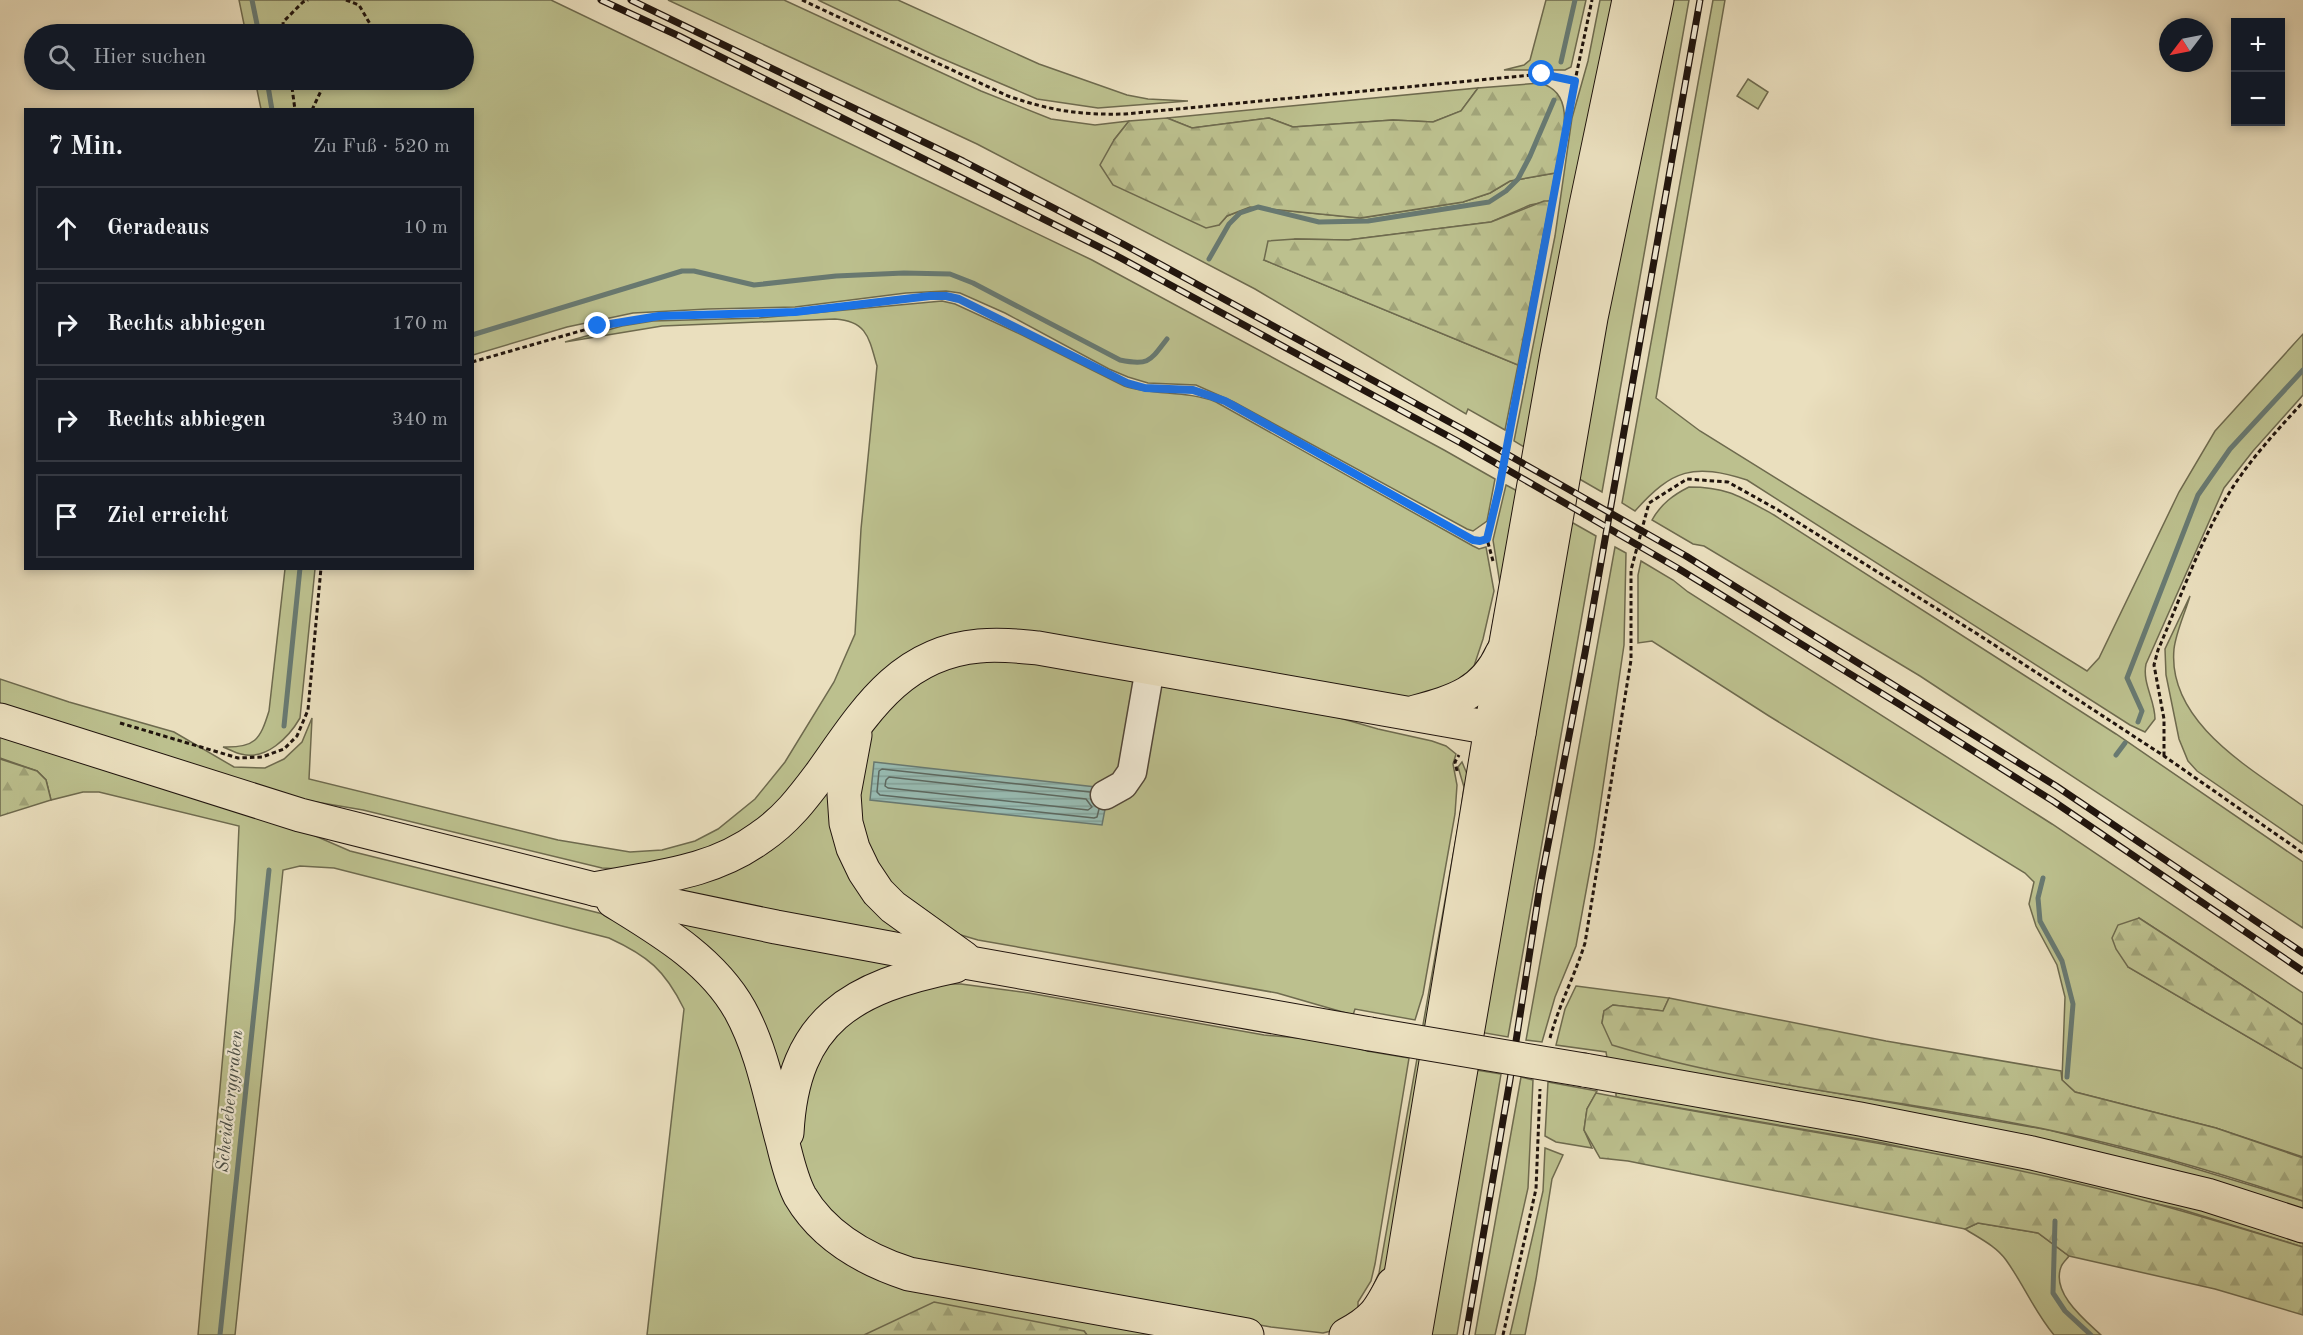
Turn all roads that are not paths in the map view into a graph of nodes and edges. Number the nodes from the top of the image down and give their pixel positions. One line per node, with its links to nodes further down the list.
1 (1629, 0): 3 (main road)
2 (1657, 0): 8 (main road)
3 (1506, 645): 5 (main road); 8 (main road)
4 (1150, 668): 5 (main road); 7 (main road); 9 (lane)
5 (1411, 714): 8 (main road)
6 (0, 720): 10 (main road)
7 (858, 724): 10 (main road); 11 (main road)
8 (1505, 731): 14 (main road); 18 (main road)
9 (1105, 795)
10 (594, 889): 11 (main road); 12 (main road)
11 (970, 963): 12 (main road); 13 (main road, bridge)
12 (786, 1156): 15 (main road)
13 (2303, 1226)
14 (1401, 1269): 16 (main road); 17 (main road)
15 (1247, 1335)
16 (1346, 1335)
17 (1391, 1335)
18 (1415, 1335)

